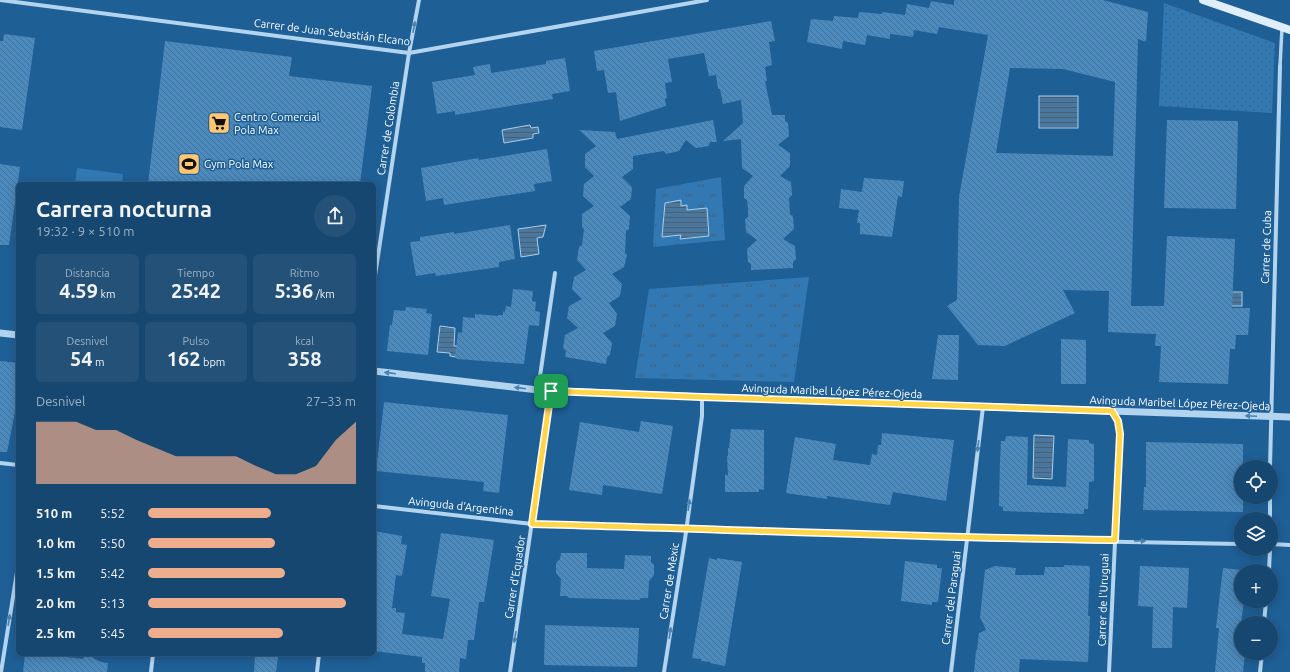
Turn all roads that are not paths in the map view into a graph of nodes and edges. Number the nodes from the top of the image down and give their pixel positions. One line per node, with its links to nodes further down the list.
1 (0, 0): 6 (street, Carrer de Juan Sebastián Elcano)
2 (418, 0): 6 (street, Carrer de Colòmbia, one-way to 2)
3 (707, 0): 6 (street, Carrer de Juan Sebastián Elcano)
4 (1203, 0): 5 (main road)
5 (1286, 29): 7 (street, Carrer de Cuba)
6 (409, 53): 8 (street, Carrer de Colòmbia)
7 (1280, 66): 18 (street, Carrer de Cuba)
8 (376, 269)
9 (555, 273): 13 (street)
10 (0, 333): 11 (street)
11 (16, 335)
12 (376, 371): 13 (street, Avinguda Maribel López Pérez-Ojeda, one-way to 12)
13 (538, 390): 14 (street, Avinguda Maribel López Pérez-Ojeda)
14 (551, 391): 15 (street, Avinguda Maribel López Pérez-Ojeda); 24 (street, Carrer d'Equador)
15 (702, 397): 16 (street, Avinguda Maribel López Pérez-Ojeda); 25 (street, Carrer de Mèxic, one-way to 15)
16 (983, 407): 17 (street, Avinguda Maribel López Pérez-Ojeda); 26 (street, Carrer del Paraguai, one-way to 26)
17 (1112, 411): 18 (street, Avinguda Maribel López Pérez-Ojeda, one-way to 17); 27 (street, Carrer de l'Uruguai)
18 (1271, 417): 19 (street, Avinguda Maribel López Pérez-Ojeda); 20 (street, Carrer de Cuba)
19 (1290, 417)
20 (1270, 460)
21 (0, 463): 22 (street)
22 (16, 465)
23 (376, 506): 24 (street, Avinguda d'Argentina)
24 (532, 524): 25 (street, Avinguda d'Argentina); 38 (street, Carrer d'Equador, one-way to 38)
25 (686, 528): 26 (street, Avinguda d'Argentina); 39 (street, Carrer de Mèxic, one-way to 25)
26 (967, 539): 27 (street, Avinguda d'Argentina); 40 (street, Carrer del Paraguai)
27 (1115, 540): 28 (street, Avinguda d'Argentina, one-way to 28); 41 (street, Carrer de l'Uruguai)
28 (1234, 544)
29 (1278, 544): 30 (street)
30 (1290, 545)
31 (16, 578): 35 (street, one-way to 31)
32 (153, 656): 36 (street)
33 (319, 656): 37 (street)
34 (1261, 660): 42 (street)
35 (1, 672)
36 (151, 672)
37 (317, 672)
38 (510, 672)
39 (664, 672)
40 (951, 672)
41 (1109, 672)
42 (1260, 672)

